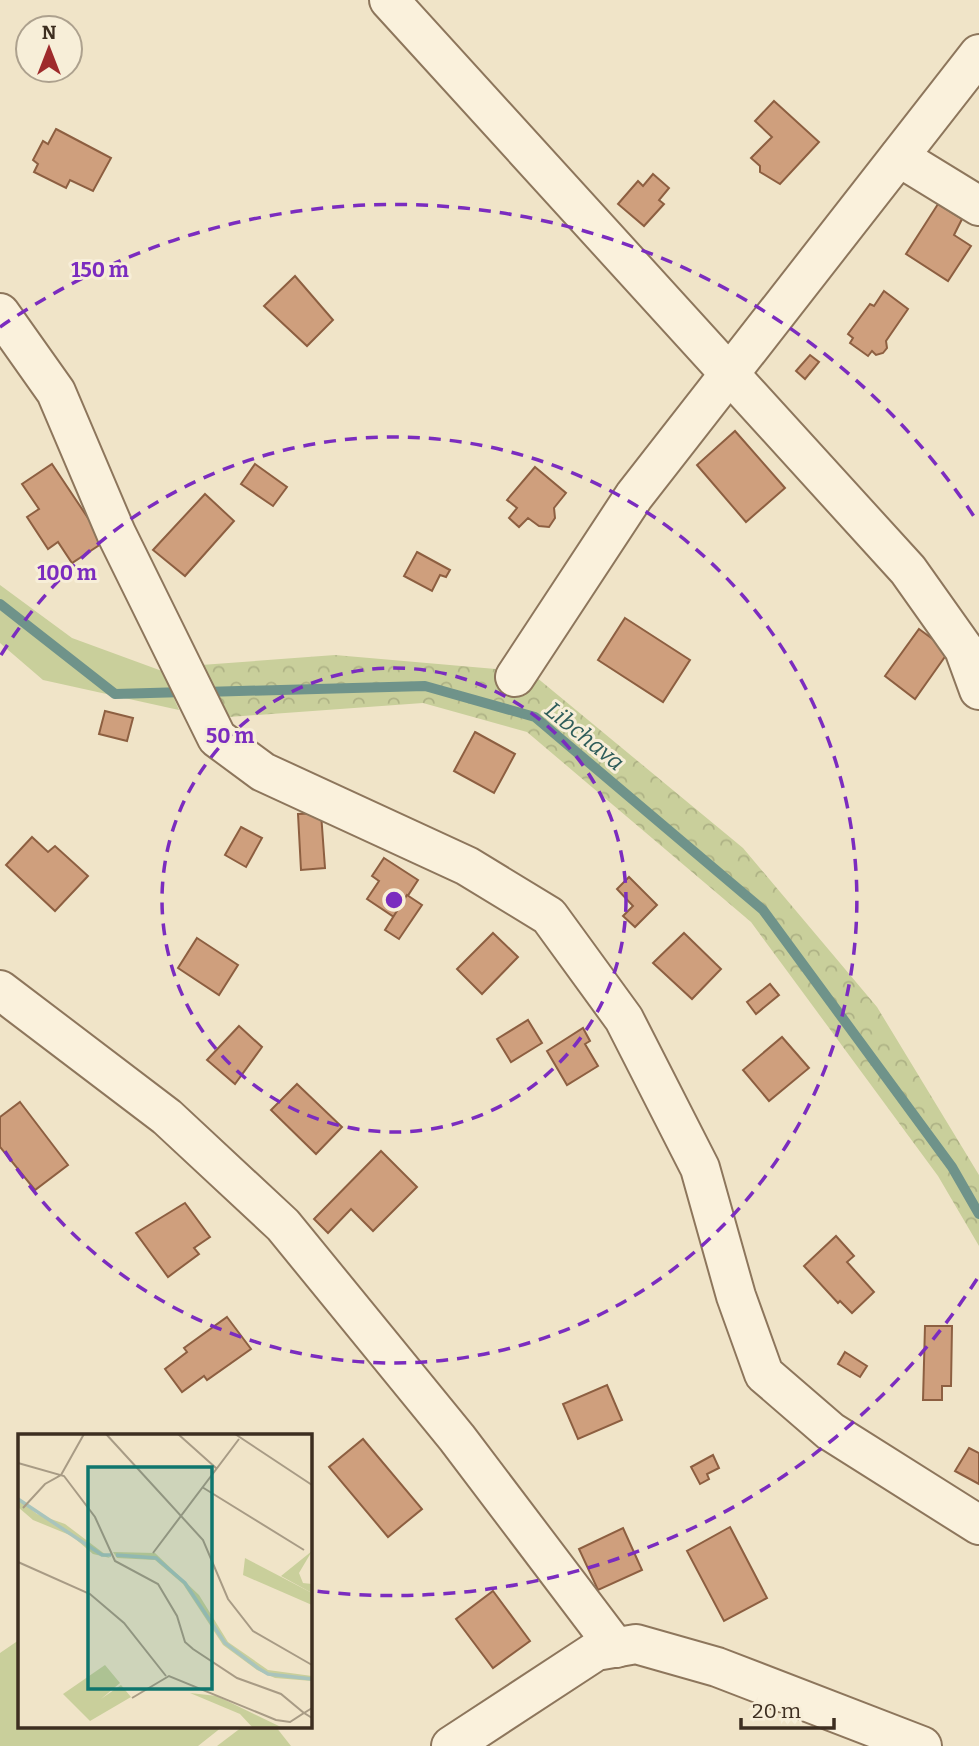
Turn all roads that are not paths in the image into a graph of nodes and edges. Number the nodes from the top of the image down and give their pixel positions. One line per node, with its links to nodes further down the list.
1 (389, 0): 6 (street)
2 (979, 54): 3 (street)
3 (899, 157): 4 (street); 6 (street)
4 (979, 206)
5 (0, 313): 10 (street)
6 (727, 374): 7 (street); 8 (street)
7 (515, 677)
8 (979, 690)
9 (0, 990): 11 (street)
10 (979, 1525)
11 (616, 1647): 12 (street); 13 (street)
12 (451, 1746)
13 (922, 1746)

